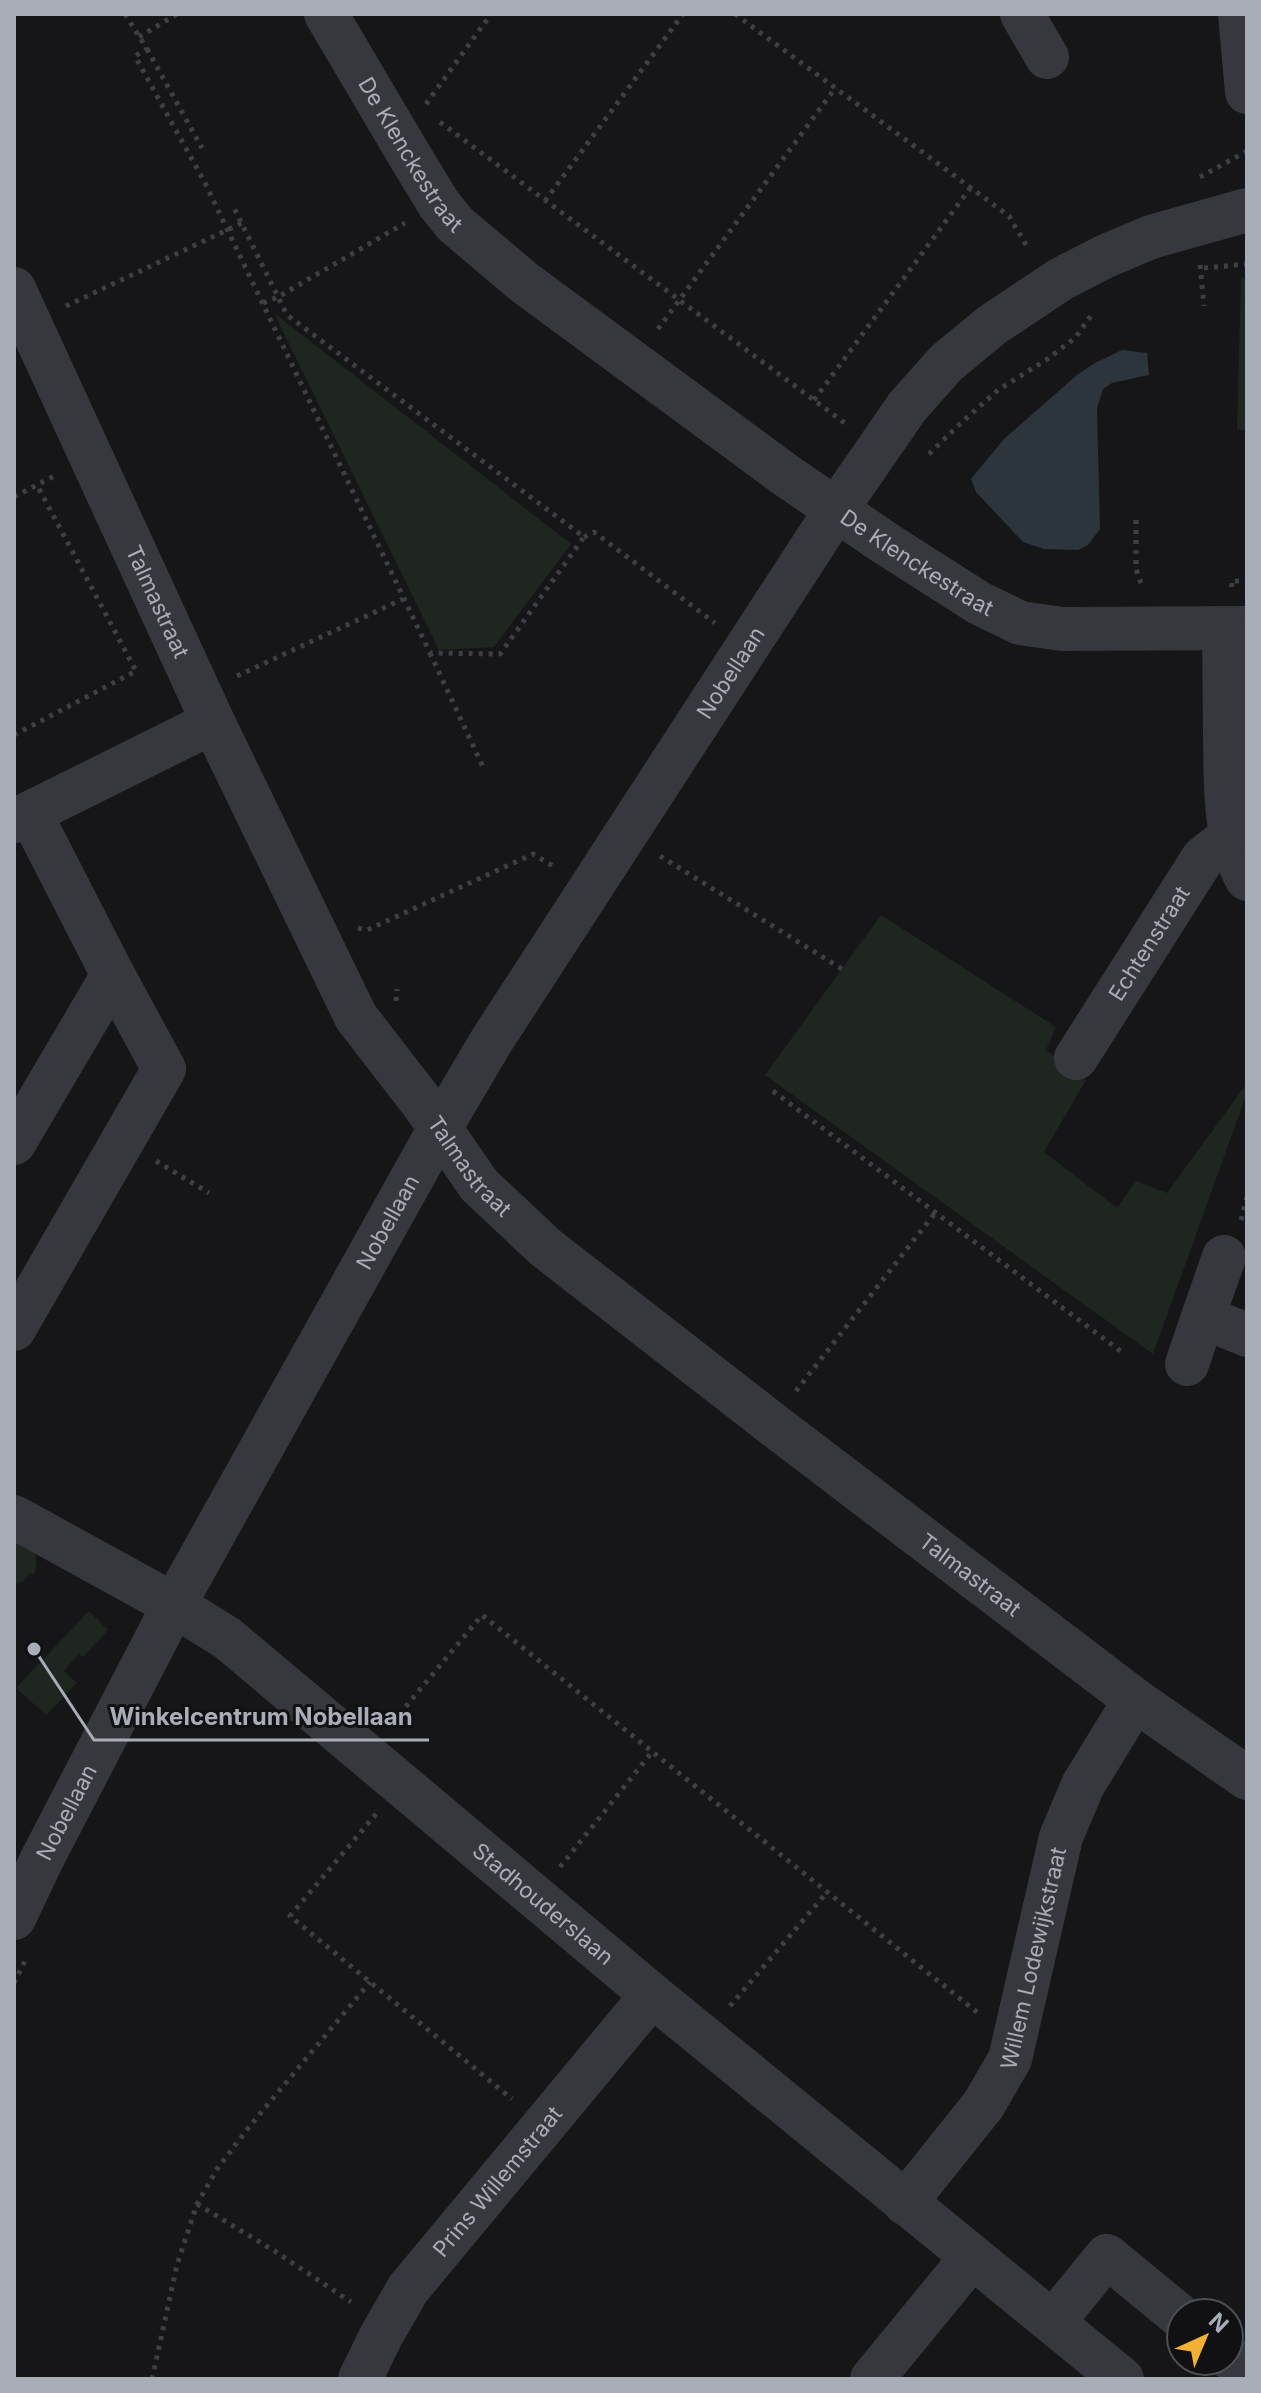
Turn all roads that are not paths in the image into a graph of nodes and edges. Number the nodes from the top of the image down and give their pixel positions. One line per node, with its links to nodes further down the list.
1 (326, 14): 8 (street, De Klenckestraat)
2 (1022, 14): 4 (street)
3 (1240, 14): 5 (street)
4 (1047, 57)
5 (1247, 92)
6 (1247, 210): 8 (street, Nobellaan)
7 (21, 306): 10 (street, Talmastraat)
8 (836, 510): 9 (street, De Klenckestraat); 16 (street, Nobellaan)
9 (1236, 628): 12 (street)
10 (207, 708): 11 (street); 16 (street, Talmastraat)
11 (22, 817): 14 (street)
12 (1231, 836): 13 (street); 15 (street, Echtenstraat)
13 (1247, 879)
14 (113, 975): 17 (street); 20 (street)
15 (1076, 1058)
16 (440, 1128): 24 (street, Nobellaan); 25 (street, Talmastraat)
17 (14, 1143)
18 (1224, 1257): 19 (street)
19 (1203, 1317): 21 (street); 22 (street)
20 (14, 1329)
21 (1247, 1335)
22 (1187, 1364)
23 (14, 1517): 24 (street, Stadhouderslaan)
24 (174, 1605): 27 (street, Nobellaan); 28 (street, Stadhouderslaan)
25 (1135, 1700): 26 (street, Talmastraat); 29 (street, Willem Lodewijkstraat)
26 (1247, 1778)
27 (14, 1918)
28 (652, 1995): 29 (street, Stadhouderslaan); 33 (street, Prins Willemstraat)
29 (905, 2203): 30 (street, Stadhouderslaan)
30 (972, 2257): 32 (street, Stadhouderslaan); 34 (street)
31 (1165, 2304): 32 (street)
32 (1053, 2322): 35 (street, Stadhouderslaan)
33 (360, 2379)
34 (872, 2379)
35 (1122, 2379)

